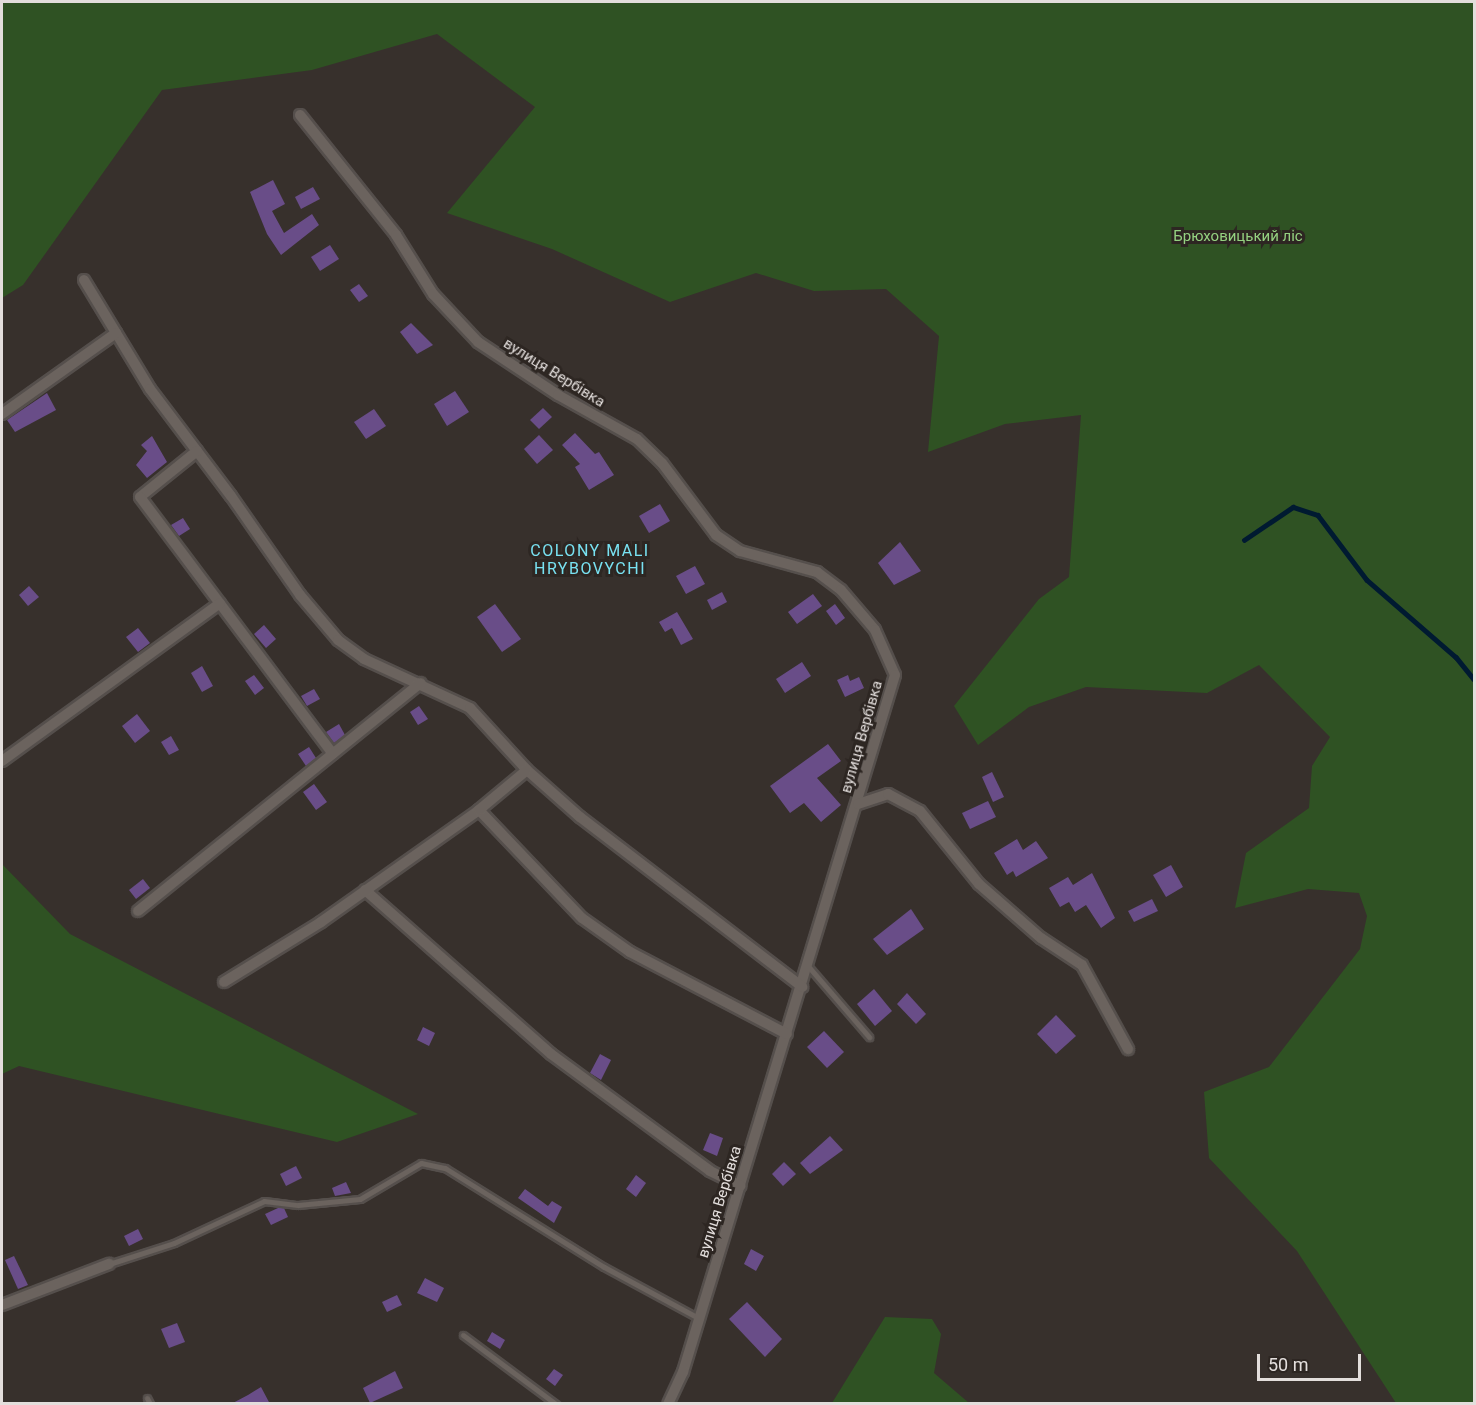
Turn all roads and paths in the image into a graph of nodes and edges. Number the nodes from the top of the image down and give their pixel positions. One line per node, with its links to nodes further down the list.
1 (300, 115): 11 (street, вулиця Вербівка)
2 (84, 280): 3 (street)
3 (116, 333): 4 (street); 5 (street)
4 (2, 414)
5 (197, 451): 6 (street); 7 (street)
6 (220, 603): 8 (street); 9 (street)
7 (421, 683): 8 (street); 10 (street)
8 (333, 754): 14 (street)
9 (2, 761)
10 (527, 770): 12 (street); 17 (street)
11 (858, 804): 15 (street, вулиця Вербівка); 20 (street)
12 (479, 810): 13 (street); 18 (street)
13 (365, 890): 16 (street); 21 (street)
14 (138, 910)
15 (808, 966): 17 (street, вулиця Вербівка); 19 (lane)
16 (224, 982)
17 (802, 987): 18 (street, вулиця Вербівка)
18 (787, 1034): 21 (street, вулиця Вербівка)
19 (868, 1037)
20 (1128, 1049)
21 (741, 1186): 24 (street, вулиця Вербівка)
22 (109, 1263): 23 (street); 24 (lane)
23 (2, 1305)
24 (700, 1319): 27 (street, вулиця Вербівка)
25 (464, 1335): 26 (lane)
26 (556, 1404)
27 (669, 1404)

